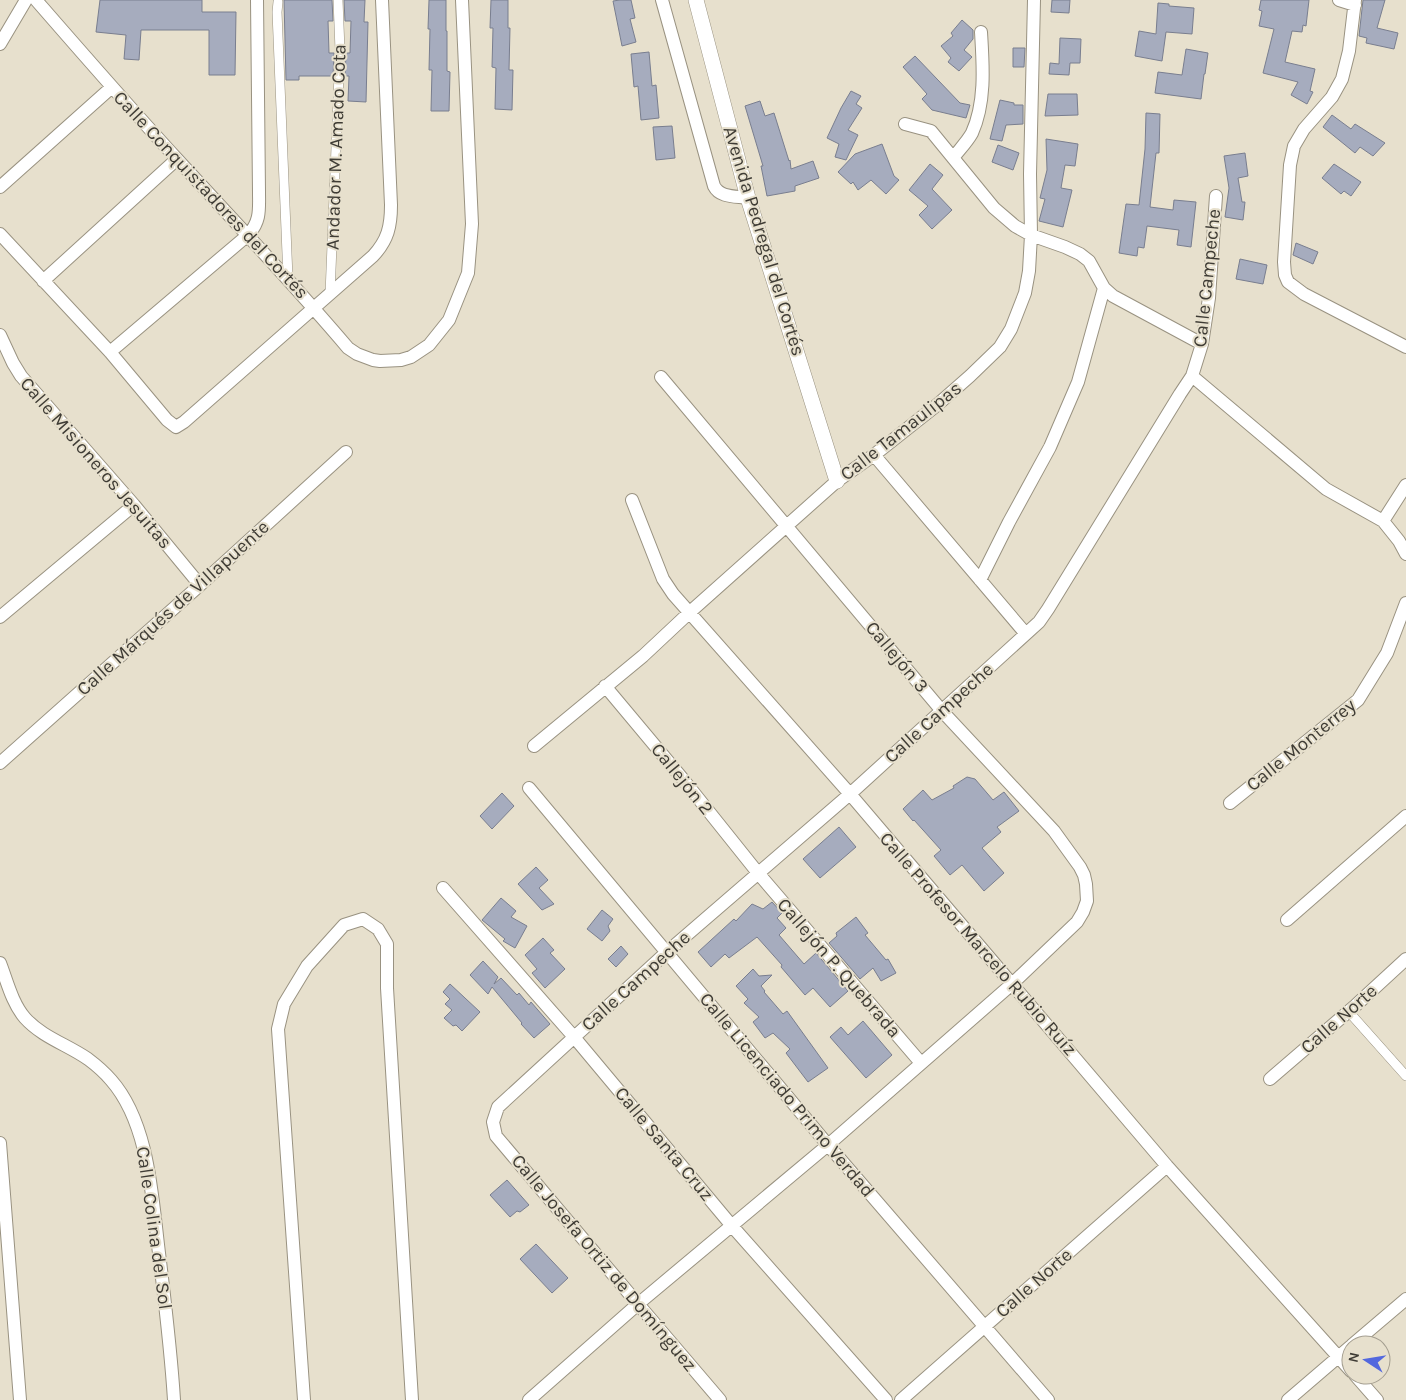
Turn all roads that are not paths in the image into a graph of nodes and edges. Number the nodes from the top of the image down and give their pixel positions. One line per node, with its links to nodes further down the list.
1 (26, 0): 14 (street)
2 (36, 0): 15 (street, Calle Conquistadores del Cortés)
3 (257, 0): 23 (street)
4 (338, 0): 28 (street, Andador M. Amado Cota)
5 (382, 0): 28 (street)
6 (462, 0): 29 (street, Calle Conquistadores del Cortés)
7 (662, 0): 21 (street)
8 (696, 0): 21 (street, Avenida Pedregal del Cortés)
9 (1034, 0): 24 (street, Calle Tamaulipas)
10 (1339, 0): 12 (street)
11 (278, 2): 25 (street)
12 (1355, 3): 32 (street)
13 (982, 32): 17 (street)
14 (0, 44)
15 (112, 88): 18 (street, Calle Conquistadores del Cortés); 19 (street)
16 (905, 124): 17 (street)
17 (953, 158): 24 (street)
18 (177, 160): 23 (street, Calle Conquistadores del Cortés); 26 (street)
19 (0, 187)
20 (1216, 196): 31 (street, Calle Campeche)
21 (748, 198): 38 (street, Avenida Pedregal del Cortés)
22 (0, 234): 26 (street)
23 (248, 234): 25 (street, Calle Conquistadores del Cortés); 33 (street)
24 (1031, 236): 27 (street); 37 (street, Calle Tamaulipas)
25 (288, 278): 29 (street, Calle Conquistadores del Cortés)
26 (43, 281): 33 (street)
27 (1104, 288): 31 (street); 45 (street)
28 (330, 294): 29 (street)
29 (314, 308): 33 (street)
30 (0, 335): 41 (street, Calle Misioneros Jesuitas)
31 (1202, 344): 34 (street, Calle Campeche)
32 (1406, 347)
33 (110, 352)
34 (1192, 376): 42 (street); 50 (street, Calle Campeche)
35 (662, 377): 43 (street, Callejón 3)
36 (346, 452): 46 (street, Calle Márqués de Villapuente)
37 (874, 455): 38 (street, Calle Tamaulipas); 45 (street)
38 (837, 481): 43 (street, Calle Tamaulipas)
39 (1406, 485): 42 (street)
40 (632, 500): 48 (street, Calle Profesor Marcelo Rubio Ruíz)
41 (134, 505): 46 (street, Calle Misioneros Jesuitas); 49 (street)
42 (1383, 520): 44 (street)
43 (786, 526): 48 (street, Calle Tamaulipas); 52 (street, Callejón 3)
44 (1406, 554)
45 (980, 580): 50 (street)
46 (200, 585): 54 (street, Calle Márqués de Villapuente)
47 (1406, 604): 57 (street, Calle Monterrey)
48 (690, 612): 51 (street, Calle Tamaulipas); 56 (street, Calle Profesor Marcelo Rubio Ruíz)
49 (0, 617)
50 (1026, 634): 52 (street, Calle Campeche)
51 (605, 686): 53 (street, Calle Tamaulipas); 59 (street, Callejón 2)
52 (942, 711): 56 (street, Calle Campeche); 65 (street, Callejón 3)
53 (534, 746)
54 (0, 763)
55 (529, 788): 62 (street, Calle Licenciado Primo Verdad)
56 (850, 794): 59 (street, Calle Campeche); 65 (street, Calle Profesor Marcelo Rubio Ruíz)
57 (1230, 803)
58 (1406, 816): 61 (street)
59 (758, 873): 62 (street, Calle Campeche); 68 (street, Callejón P. Quebrada)
60 (443, 888): 67 (street, Calle Santa Cruz)
61 (1287, 920)
62 (667, 952): 67 (street, Calle Campeche); 73 (street, Calle Licenciado Primo Verdad)
63 (1406, 959): 66 (street, Calle Norte)
64 (0, 963): 86 (street, Calle Colina del Sol)
65 (1012, 984): 68 (street, Callejón 3); 74 (street, Calle Profesor Marcelo Rubio Ruíz)
66 (1349, 1012): 69 (street); 70 (street, Calle Norte)
67 (574, 1037): 71 (street, Calle Campeche); 76 (street, Calle Santa Cruz)
68 (921, 1063): 73 (street, Callejón 3)
69 (1406, 1076)
70 (1270, 1078)
71 (493, 1122): 78 (street, Calle Josefa Ortiz de Domínguez)
72 (0, 1143): 75 (street)
73 (828, 1145): 76 (street, Callejón 3); 79 (street, Calle Licenciado Primo Verdad)
74 (1167, 1166): 79 (street, Calle Norte); 82 (street, Calle Profesor Marcelo Rubio Ruíz)
75 (2, 1181): 85 (street)
76 (732, 1226): 78 (street, Callejón 3); 91 (street, Calle Santa Cruz)
77 (1406, 1299): 80 (street)
78 (638, 1304): 89 (street, Callejón 3); 90 (street, Calle Josefa Ortiz de Domínguez)
79 (984, 1327): 92 (street, Calle Norte); 93 (street, Calle Licenciado Primo Verdad)
80 (1365, 1335)
81 (1341, 1355): 82 (street)
82 (1338, 1357): 83 (street, Calle Profesor Marcelo Rubio Ruíz); 94 (street)
83 (1341, 1360)
84 (1364, 1385): 95 (street)
85 (20, 1400)
86 (174, 1400)
87 (304, 1400): 88 (street)
88 (412, 1400)
89 (529, 1400)
90 (720, 1400)
91 (886, 1400)
92 (901, 1400)
93 (1048, 1400)
94 (1288, 1400)
95 (1377, 1400)

